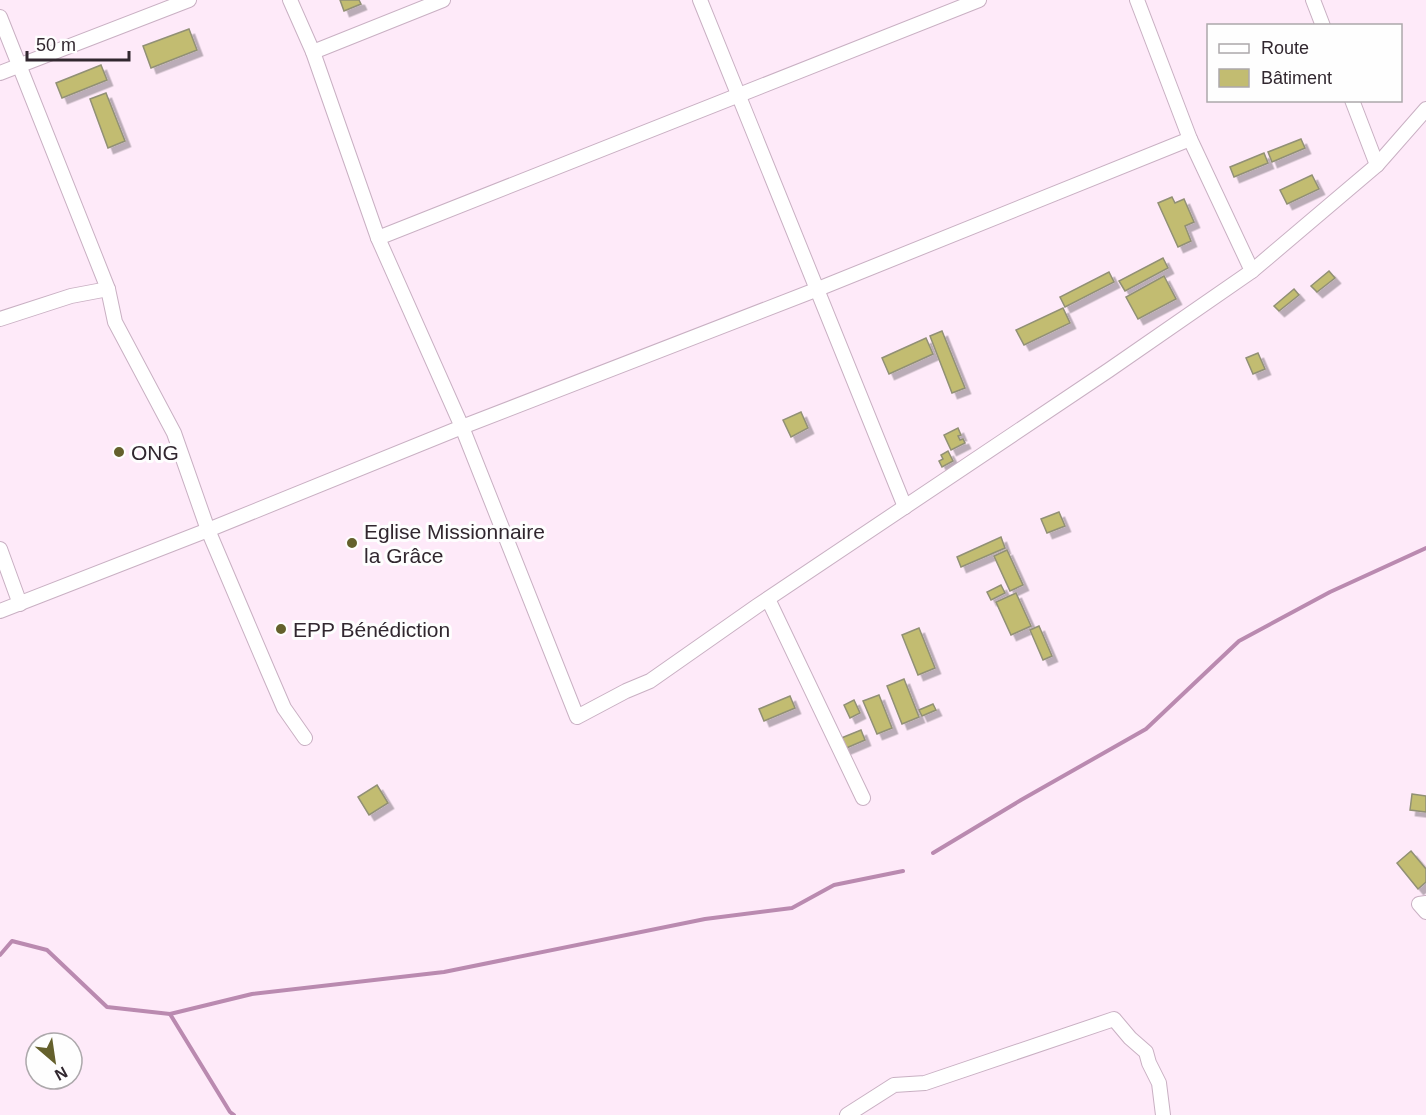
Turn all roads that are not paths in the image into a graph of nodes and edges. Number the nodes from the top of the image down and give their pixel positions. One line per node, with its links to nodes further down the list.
1 (189, 0): 11 (street)
2 (290, 0): 10 (street)
3 (443, 0): 10 (street)
4 (700, 0): 13 (street)
5 (980, 0): 13 (street)
6 (1137, 0): 16 (street)
7 (1313, 0): 9 (street)
8 (0, 17): 11 (street)
9 (1322, 24)
10 (313, 52): 18 (street)
11 (18, 65): 12 (street); 20 (street)
12 (0, 73)
13 (739, 97): 18 (street); 21 (street)
14 (1353, 102): 17 (street)
15 (1426, 109): 17 (street)
16 (1190, 139): 19 (street); 21 (street)
17 (1377, 165): 19 (street)
18 (378, 238): 23 (street)
19 (1252, 271): 24 (street)
20 (108, 289): 22 (street); 25 (street)
21 (818, 290): 23 (street); 24 (street)
22 (0, 319)
23 (462, 426): 25 (street); 27 (street)
24 (905, 507): 27 (street)
25 (208, 531): 28 (street); 30 (street)
26 (0, 549): 28 (street)
27 (768, 599): 31 (street)
28 (20, 604): 29 (street)
29 (0, 611)
30 (305, 738)
31 (863, 798)
32 (1426, 903): 33 (street)
33 (1426, 912)
34 (848, 1115): 35 (street)
35 (1163, 1115)

